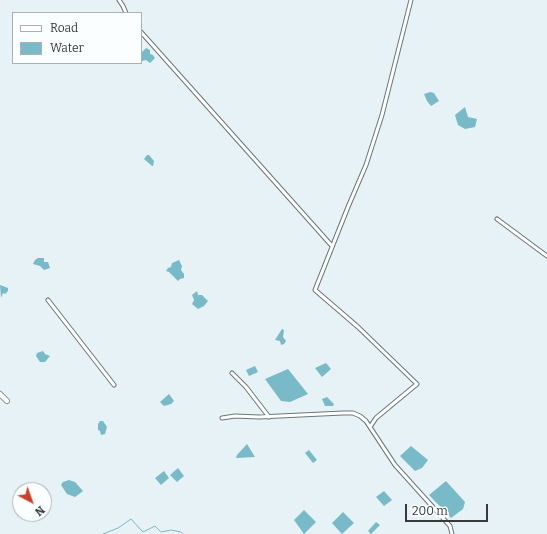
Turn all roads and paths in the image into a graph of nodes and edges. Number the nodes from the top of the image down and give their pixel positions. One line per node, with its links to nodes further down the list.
1 (119, 0): 3 (street)
2 (411, 0): 6 (street)
3 (126, 12)
4 (142, 33): 6 (street)
5 (498, 219): 7 (street)
6 (332, 246): 15 (street)
7 (547, 256)
8 (48, 300): 10 (street)
9 (232, 373): 13 (street)
10 (114, 385)
11 (0, 394): 12 (street)
12 (7, 401)
13 (269, 417): 14 (street); 15 (street)
14 (222, 418)
15 (370, 427): 16 (street)
16 (452, 534)

